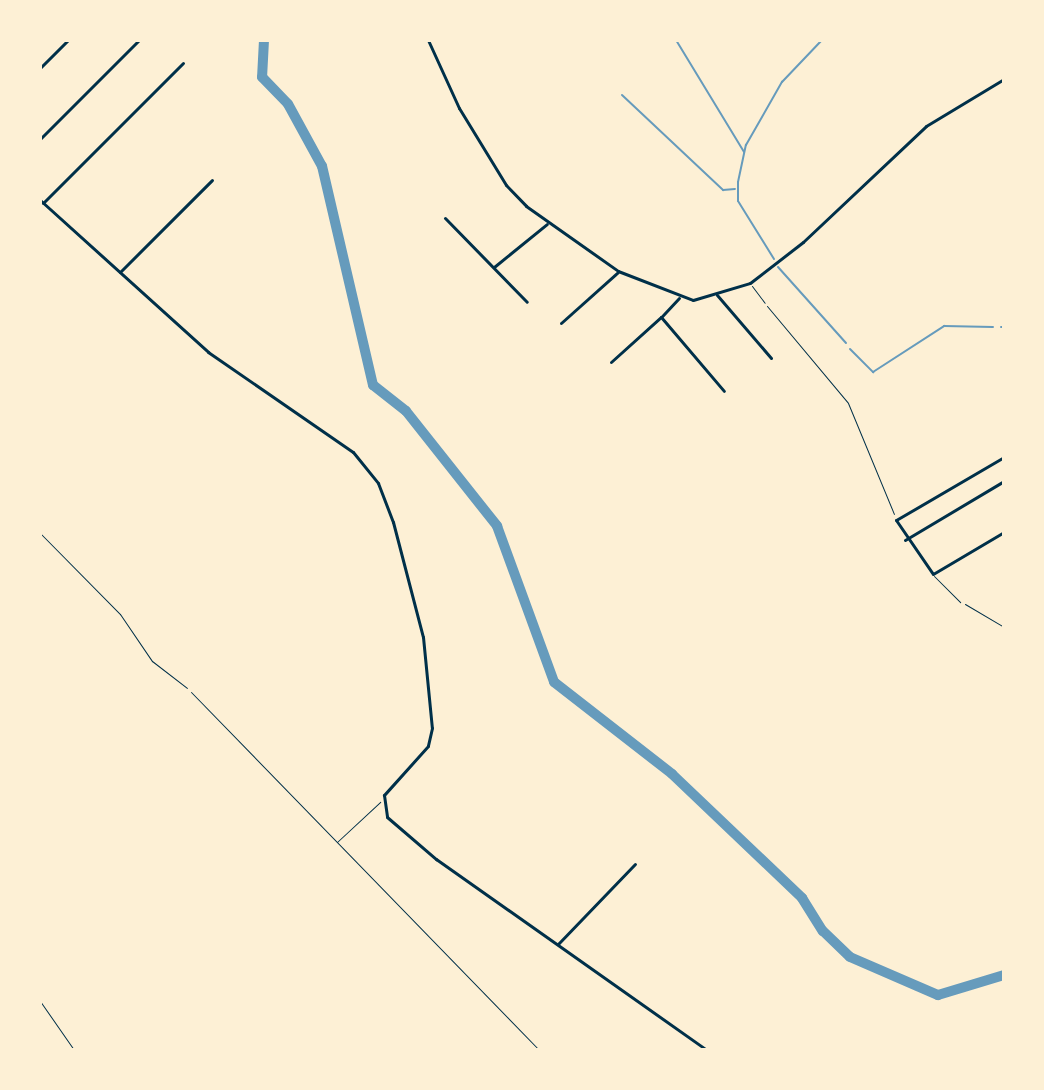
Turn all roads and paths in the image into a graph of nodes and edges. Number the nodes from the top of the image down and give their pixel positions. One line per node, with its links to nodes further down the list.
1 (68, 40): 5 (street)
2 (139, 40): 7 (street)
3 (428, 40): 11 (street)
4 (183, 63): 9 (street)
5 (40, 68)
6 (1004, 79): 15 (street)
7 (40, 139)
8 (212, 180): 14 (street)
9 (42, 201): 14 (street)
10 (445, 218): 12 (street)
11 (547, 224): 12 (street); 13 (street)
12 (494, 267): 18 (street)
13 (618, 271): 17 (street); 21 (street)
14 (120, 272): 35 (street)
15 (750, 283): 16 (street); 19 (lane)
16 (717, 295): 17 (street); 22 (street)
17 (679, 298): 20 (street)
18 (527, 302)
19 (765, 303): 27 (path)
20 (661, 317): 23 (street); 24 (street)
21 (561, 323)
22 (771, 358)
23 (611, 362)
24 (724, 391)
25 (1004, 457): 27 (street)
26 (1004, 481): 30 (street)
27 (896, 520): 30 (street)
28 (1004, 532): 31 (street)
29 (40, 533): 34 (lane)
30 (905, 540): 31 (street)
31 (933, 574): 32 (lane)
32 (960, 602): 33 (path)
33 (1004, 627)
34 (187, 688): 36 (path)
35 (383, 801): 36 (path); 38 (street)
36 (335, 843): 41 (path)
37 (635, 864): 38 (street)
38 (558, 944): 42 (street)
39 (40, 1001): 40 (path)
40 (74, 1050)
41 (539, 1050)
42 (707, 1050)

